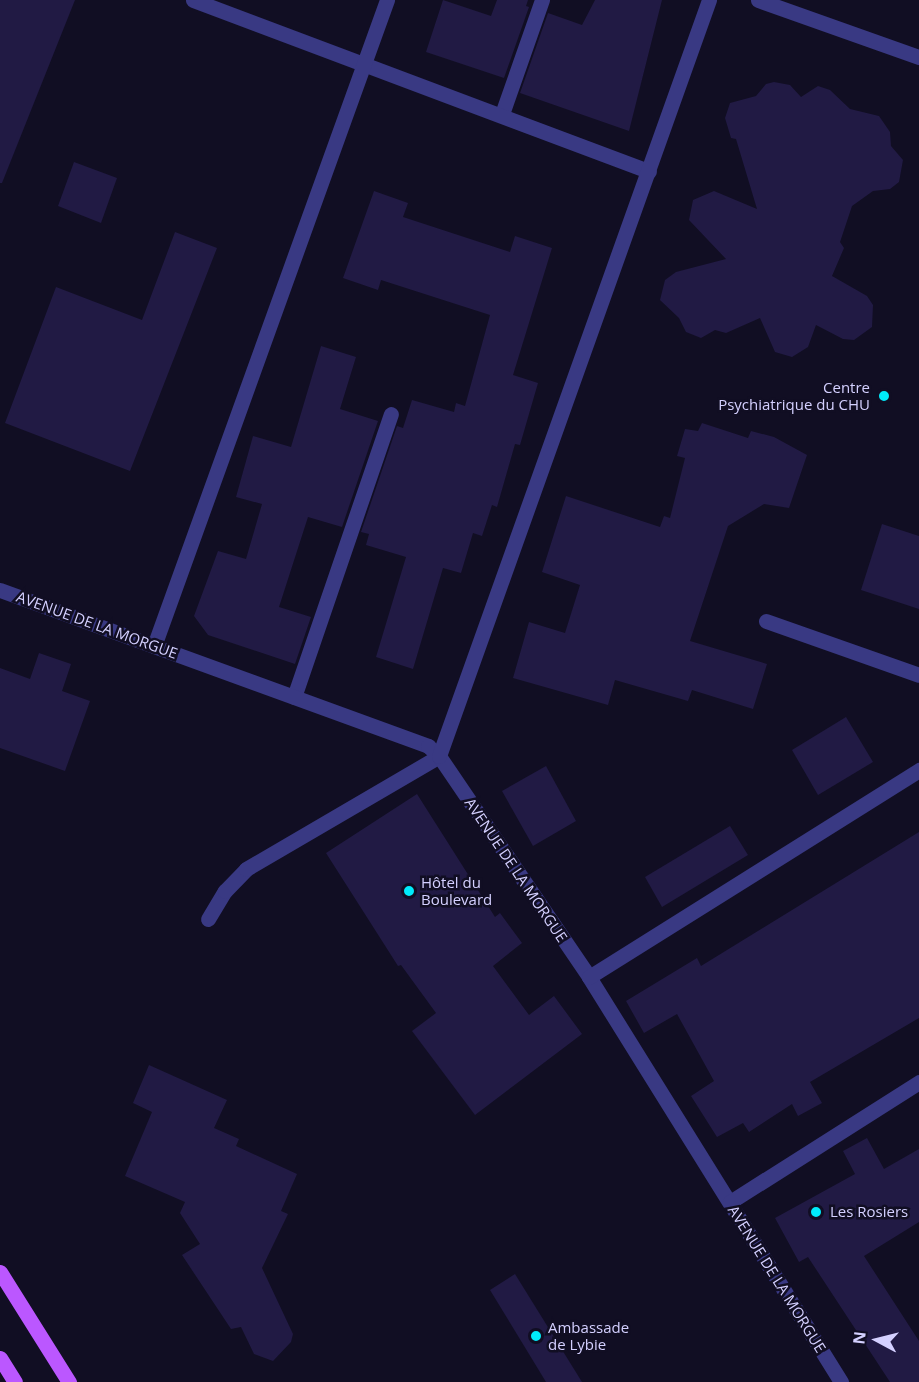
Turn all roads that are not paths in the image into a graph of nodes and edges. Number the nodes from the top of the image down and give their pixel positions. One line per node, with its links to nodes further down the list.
1 (193, 0): 7 (street)
2 (387, 0): 7 (street)
3 (542, 0): 8 (street)
4 (709, 0): 9 (street)
5 (758, 0): 6 (street)
6 (919, 57)
7 (366, 62): 8 (street); 13 (street)
8 (502, 114): 9 (street)
9 (649, 171): 16 (street)
10 (391, 414): 15 (street)
11 (0, 590): 13 (street, AVENUE DE LA MORGUE)
12 (766, 621): 14 (street)
13 (154, 646): 15 (street, AVENUE DE LA MORGUE)
14 (919, 675)
15 (294, 697): 16 (street, AVENUE DE LA MORGUE)
16 (439, 756): 18 (street); 19 (street, AVENUE DE LA MORGUE)
17 (919, 770): 19 (street)
18 (208, 920)
19 (588, 977): 21 (street, AVENUE DE LA MORGUE)
20 (919, 1082): 21 (street)
21 (730, 1202): 26 (street, AVENUE DE LA MORGUE)
22 (0, 1272): 25 (main road)
23 (0, 1358): 24 (main road)
24 (15, 1382)
25 (69, 1382)
26 (841, 1382)

